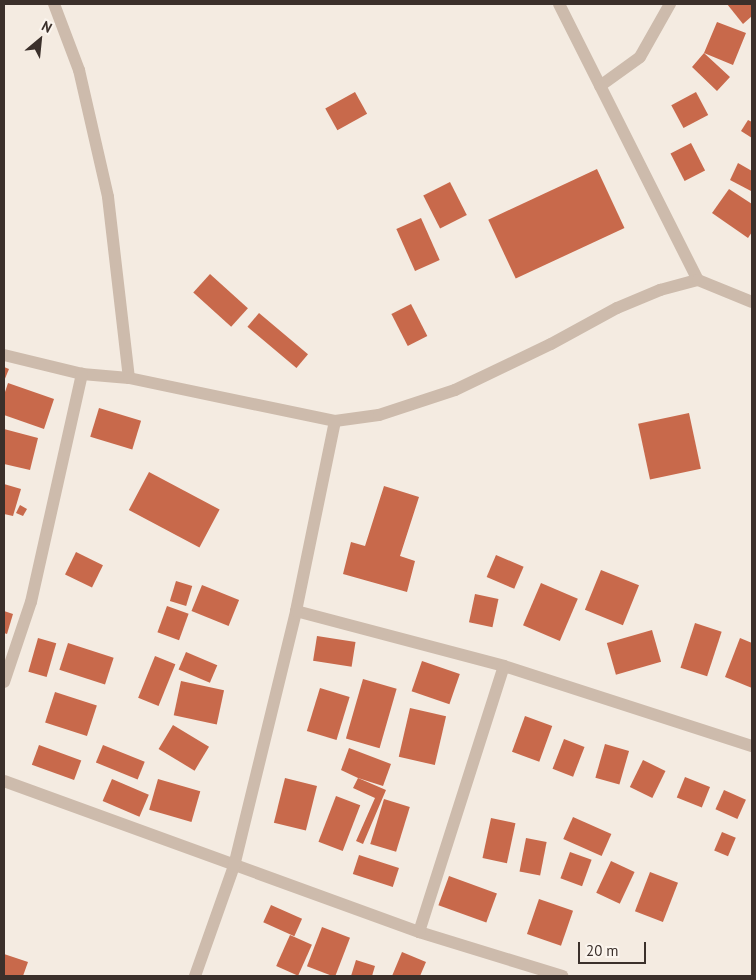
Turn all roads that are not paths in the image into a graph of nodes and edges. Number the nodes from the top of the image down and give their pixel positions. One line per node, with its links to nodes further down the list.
1 (54, 4): 9 (street)
2 (559, 4): 4 (street)
3 (670, 4): 4 (street)
4 (600, 86): 5 (street)
5 (698, 280): 6 (street); 10 (street)
6 (752, 302)
7 (4, 355): 8 (street)
8 (82, 374): 9 (street); 13 (street)
9 (129, 378): 10 (street)
10 (335, 421): 11 (street)
11 (296, 610): 12 (street); 16 (street)
12 (504, 666): 14 (street); 17 (street)
13 (4, 682)
14 (752, 746)
15 (4, 781): 16 (street)
16 (234, 866): 17 (street); 18 (street)
17 (419, 932): 19 (street)
18 (195, 976)
19 (562, 976)

